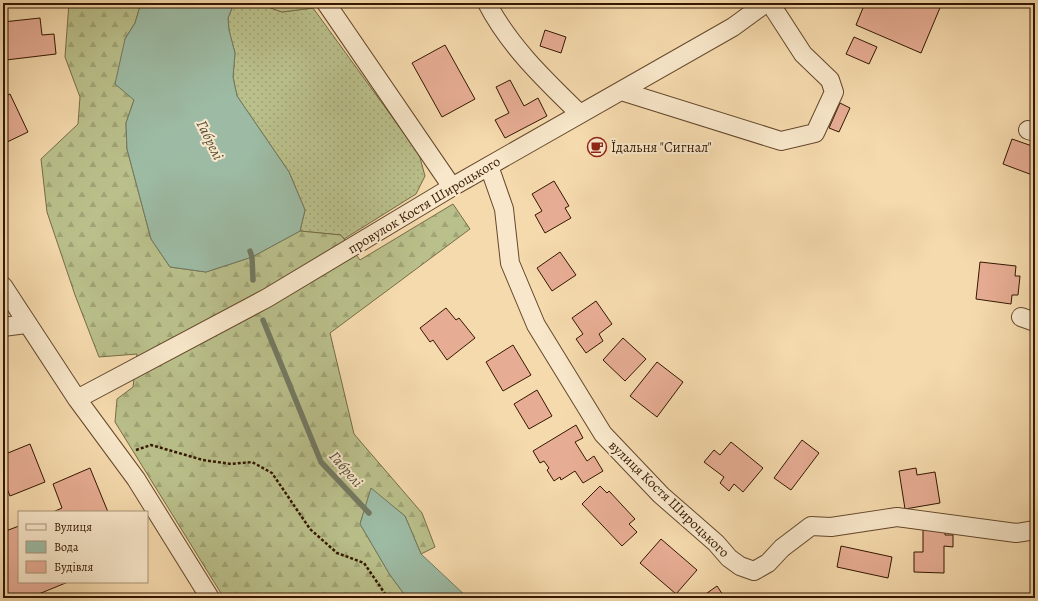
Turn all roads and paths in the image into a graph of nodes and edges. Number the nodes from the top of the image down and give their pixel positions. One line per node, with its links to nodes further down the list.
1 (326, 3): 8 (street)
2 (487, 3): 6 (street)
3 (766, 3): 5 (street, провулок Костя Широцького)
4 (770, 3): 5 (street)
5 (621, 91): 6 (street, провулок Костя Широцького)
6 (580, 114): 7 (street, провулок Костя Широцького)
7 (489, 166): 8 (street, провулок Костя Широцького); 14 (street, вулиця Костя Широцького)
8 (452, 186): 12 (street, провулок Костя Широцького)
9 (3, 286): 10 (street)
10 (26, 324): 11 (street); 12 (street)
11 (3, 326)
12 (77, 399): 13 (street)
13 (119, 456): 15 (street); 16 (path)
14 (1035, 530)
15 (210, 598)
16 (388, 598)

